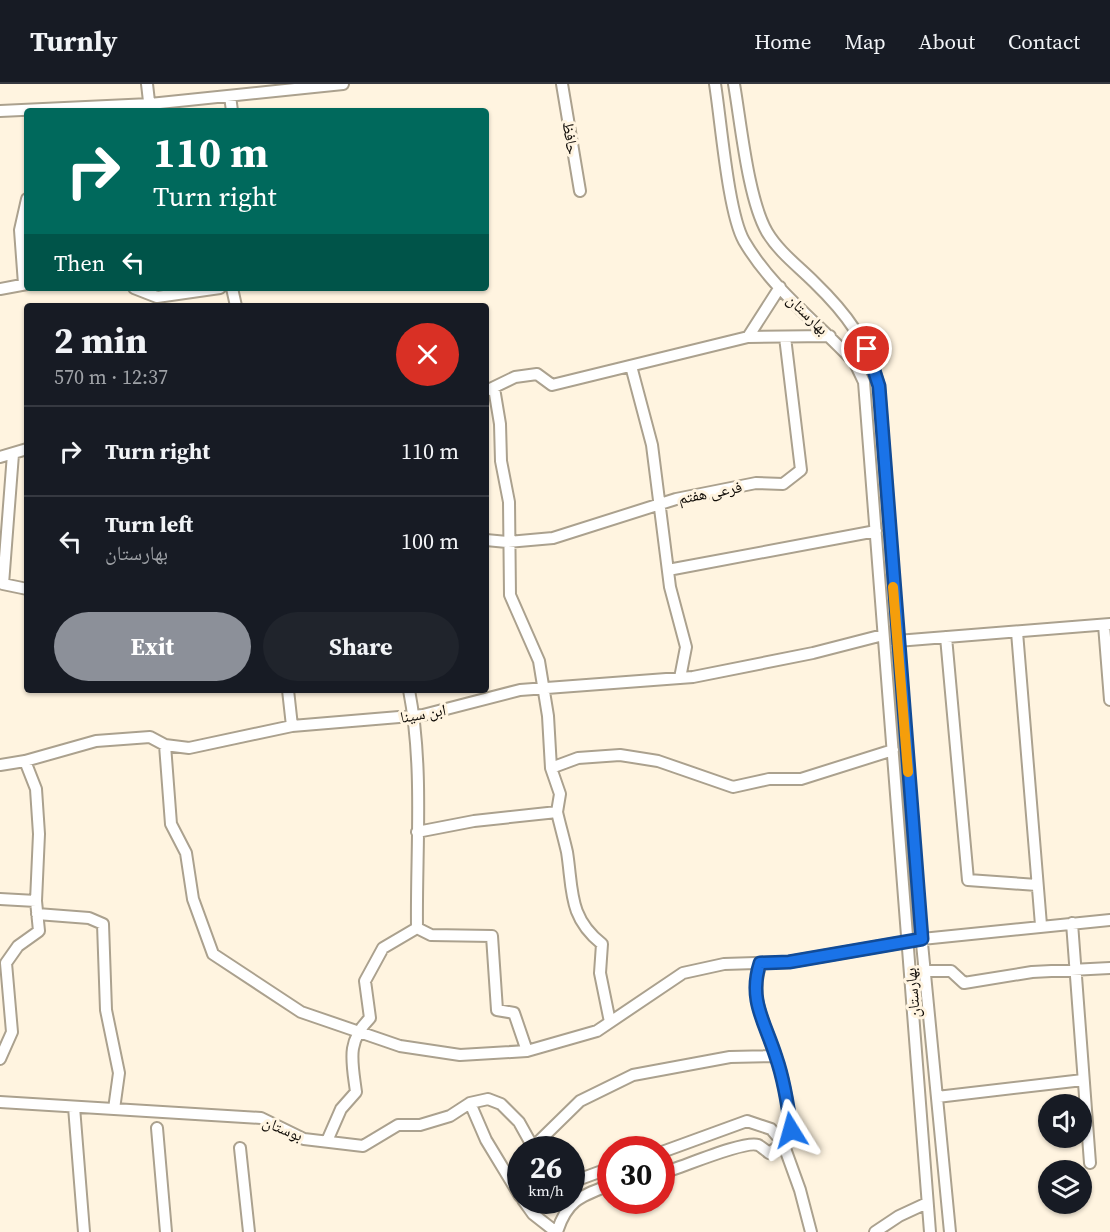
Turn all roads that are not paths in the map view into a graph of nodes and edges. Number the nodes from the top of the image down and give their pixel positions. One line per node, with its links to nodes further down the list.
1 (147, 84): 7 (street)
2 (343, 84): 6 (street)
3 (562, 84): 11 (street, حافظ)
4 (715, 84): 15 (street, بهارستان)
5 (734, 84): 37 (street, بهارستان)
6 (230, 96): 7 (street); 8 (street)
7 (150, 108)
8 (232, 108)
9 (24, 110): 10 (street)
10 (0, 111)
11 (580, 191)
12 (24, 212): 13 (street)
13 (24, 273)
14 (24, 284): 16 (street)
15 (780, 287): 19 (street, بهارستان); 20 (street)
16 (0, 289)
17 (142, 291): 18 (street)
18 (199, 291)
19 (830, 336): 21 (street); 28 (street, بهارستان)
20 (748, 337): 21 (street); 22 (street)
21 (784, 337): 27 (street, فرعی هفتم)
22 (631, 366): 23 (street); 27 (street)
23 (490, 389): 30 (street)
24 (24, 450): 25 (street)
25 (13, 453): 26 (street); 32 (street)
26 (0, 457)
27 (660, 504): 30 (street, فرعی هفتم); 31 (street)
28 (876, 531): 31 (street); 35 (street, بهارستان)
29 (489, 540): 30 (street, فرعی هفتم)
30 (507, 542): 39 (street)
31 (668, 570): 38 (street)
32 (24, 588)
33 (1107, 625): 34 (street); 42 (street)
34 (1017, 632): 36 (street); 52 (street)
35 (883, 634): 38 (street, ابن سینا); 46 (street, بهارستان)
36 (946, 637): 37 (street); 52 (street)
37 (897, 641): 60 (street, بهارستان)
38 (680, 678): 39 (street, ابن سینا)
39 (541, 688): 43 (street, ابن سینا); 49 (street)
40 (288, 693): 44 (street)
41 (410, 693): 43 (street)
42 (1110, 700)
43 (414, 716): 44 (street, ابن سینا); 51 (street)
44 (292, 726): 45 (street, ابن سینا)
45 (165, 745): 47 (street, ابن سینا); 69 (street)
46 (893, 750): 49 (street); 61 (street, بهارستان)
47 (25, 761): 48 (street, ابن سینا); 54 (street)
48 (0, 765)
49 (551, 768): 50 (street)
50 (557, 812): 51 (street); 66 (street)
51 (417, 832): 59 (street)
52 (1037, 885): 58 (street)
53 (0, 899): 54 (street)
54 (36, 901): 55 (street)
55 (37, 914): 72 (street); 78 (street)
56 (1110, 920): 57 (street)
57 (1072, 923): 58 (street); 64 (street)
58 (1041, 925): 60 (street)
59 (417, 928): 69 (street); 70 (street)
60 (922, 939): 61 (street); 65 (street, بهارستان)
61 (908, 941): 62 (street); 67 (street, بهارستان)
62 (760, 963): 66 (street); 71 (street)
63 (1110, 968): 64 (street)
64 (1076, 969): 65 (street); 73 (street)
65 (925, 971): 68 (street, بهارستان)
66 (610, 1022): 70 (street)
67 (915, 1024): 68 (street); 90 (street, بهارستان)
68 (930, 1025): 74 (street, بهارستان)
69 (357, 1032): 70 (street); 82 (street)
70 (527, 1050)
71 (776, 1056): 81 (street); 83 (street)
72 (0, 1059)
73 (1083, 1080): 74 (street); 86 (street)
74 (937, 1097): 99 (street, بهارستان)
75 (0, 1102): 77 (street, بوستان)
76 (470, 1103): 80 (street, بوستان); 82 (street, بوستان); 88 (street)
77 (74, 1107): 78 (street, بوستان); 92 (street)
78 (114, 1109): 82 (street, بوستان)
79 (157, 1128): 93 (street)
80 (527, 1136)
81 (545, 1136)
82 (327, 1141)
83 (783, 1143): 84 (street); 87 (street); 96 (street)
84 (675, 1147)
85 (240, 1148): 94 (street)
86 (1090, 1160)
87 (675, 1169)
88 (507, 1175)
89 (597, 1190): 95 (street)
90 (927, 1203): 97 (street); 98 (street, بهارستان)
91 (533, 1214): 95 (street)
92 (84, 1232)
93 (166, 1232)
94 (249, 1232)
95 (556, 1232)
96 (811, 1232)
97 (875, 1232)
98 (930, 1232)
99 (950, 1232)

